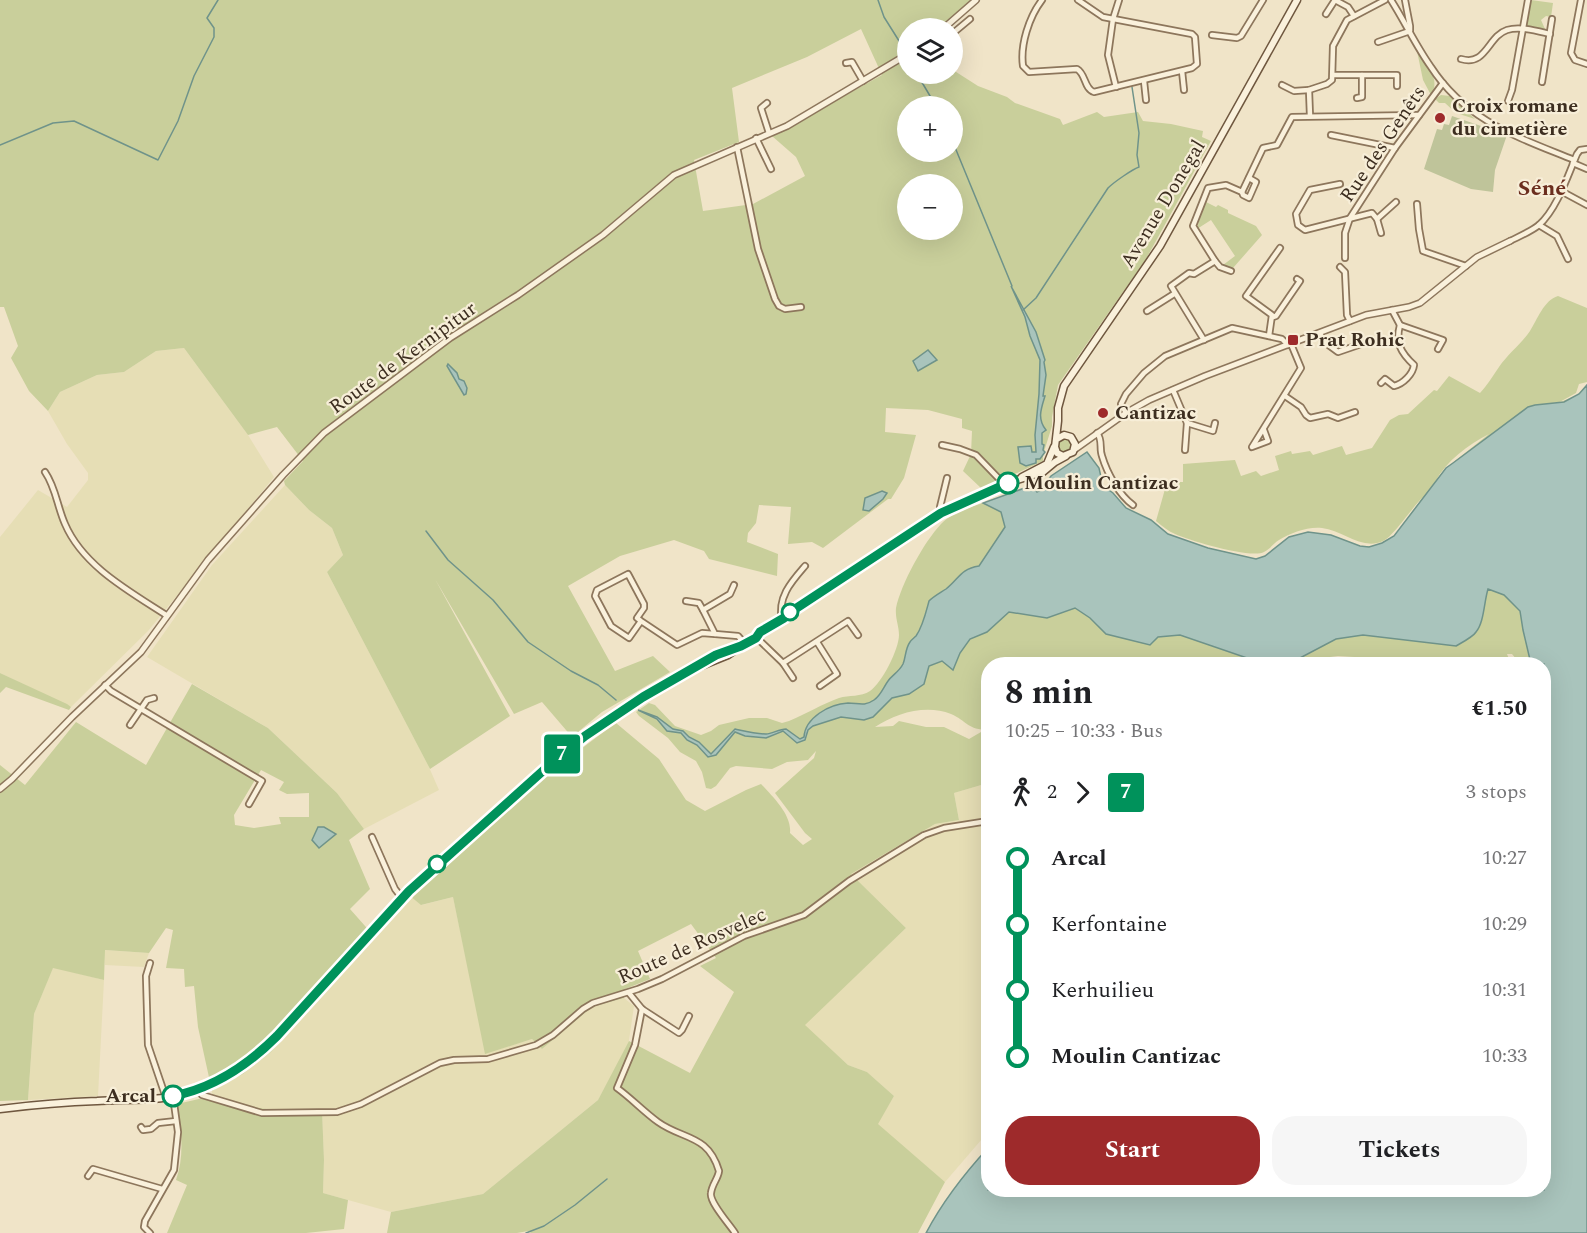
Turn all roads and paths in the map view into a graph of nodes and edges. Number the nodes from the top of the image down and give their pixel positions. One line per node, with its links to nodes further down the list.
1 (976, 0): 18 (street)
2 (1042, 0): 41 (street)
3 (1078, 0): 20 (street)
4 (1119, 0): 20 (street)
5 (1255, 0): 14 (street)
6 (1297, 0): 97 (main road, Avenue Donegal)
7 (1335, 0): 15 (street); 16 (street)
8 (1348, 0): 15 (street)
9 (1385, 0): 17 (street)
10 (1391, 0): 24 (street)
11 (1405, 0): 24 (street)
12 (1528, 0): 23 (street)
13 (1581, 0): 31 (street)
14 (1262, 2): 26 (street)
15 (1343, 4): 17 (street)
16 (1326, 14)
17 (1354, 16): 33 (street)
18 (956, 18)
19 (970, 19): 22 (street)
20 (1113, 19): 32 (street); 41 (street)
21 (1552, 19): 25 (street)
22 (963, 25)
23 (1524, 29): 25 (street); 28 (street); 46 (street)
24 (1410, 31): 27 (street); 38 (street)
25 (1550, 34): 37 (street)
26 (1212, 35)
27 (1378, 42)
28 (1461, 59)
29 (897, 60): 35 (street, Route de Kernipitur)
30 (846, 63): 35 (street)
31 (1587, 64)
32 (1182, 71): 36 (street); 42 (street)
33 (1333, 75): 34 (street); 43 (street)
34 (1362, 75): 40 (street); 44 (street)
35 (862, 81): 50 (street, Route de Kernipitur)
36 (1144, 81): 41 (street); 45 (street)
37 (1542, 82)
38 (1443, 83): 48 (street, Rue des Genêts); 56 (street)
39 (1282, 85): 43 (street)
40 (1397, 86)
41 (1116, 87)
42 (1184, 90)
43 (1309, 90): 49 (street)
44 (1357, 98)
45 (1146, 100)
46 (1508, 101)
47 (767, 103): 50 (street)
48 (1419, 115): 49 (street); 54 (street, Rue des Genêts)
49 (1310, 116): 59 (street)
50 (769, 133): 52 (street, Route de Kernipitur)
51 (1331, 135): 54 (street)
52 (756, 138): 53 (street, Route de Kernipitur); 57 (street)
53 (737, 147): 80 (street); 120 (street, Route de Kernipitur)
54 (1395, 148): 66 (street, Rue des Genêts)
55 (1587, 149): 56 (street)
56 (1574, 162): 58 (street); 61 (street)
57 (771, 169)
58 (1587, 169)
59 (1249, 178): 62 (street); 62 (street)
60 (1340, 184): 66 (street)
61 (1560, 191): 64 (street); 68 (street)
62 (1242, 192): 74 (street)
63 (1396, 202): 67 (street)
64 (1586, 202)
65 (1417, 204): 75 (street)
66 (1350, 218): 67 (street); 72 (street, Rue des Genêts)
67 (1377, 219): 69 (street)
68 (1539, 225): 70 (street); 73 (street)
69 (1381, 233)
70 (1510, 241): 75 (street)
71 (1280, 248): 83 (street)
72 (1345, 258)
73 (1568, 259)
74 (1215, 261): 77 (street); 79 (street)
75 (1466, 266): 81 (street)
76 (1340, 267): 84 (street)
77 (1231, 271)
78 (1297, 279): 83 (street)
79 (1174, 294): 82 (street); 88 (street)
80 (801, 307)
81 (1392, 310): 84 (street); 85 (street)
82 (1148, 311)
83 (1273, 317): 87 (street)
84 (1350, 321): 86 (street)
85 (1400, 326): 91 (street); 92 (street)
86 (1320, 333): 89 (street); 90 (street)
87 (1269, 336): 88 (street); 90 (street)
88 (1204, 339): 96 (street)
89 (1366, 342)
90 (1289, 344): 93 (street); 94 (street)
91 (1438, 349)
92 (1381, 383)
93 (1173, 390): 96 (street); 98 (street)
94 (1285, 396): 95 (street); 100 (street)
95 (1355, 412)
96 (1125, 413): 101 (street)
97 (1058, 421): 102 (main road); 103 (main road, Avenue Donegal)
98 (1187, 423): 99 (street); 107 (street)
99 (1215, 423)
100 (1264, 430)
101 (1097, 433): 104 (street); 114 (street)
102 (1070, 436): 103 (main road); 104 (street); 108 (main road)
103 (1057, 439): 106 (main road)
104 (1088, 439): 108 (street)
105 (942, 445): 113 (street)
106 (1055, 447): 109 (main road); 112 (main road)
107 (1185, 450)
108 (1073, 452): 109 (main road)
109 (1066, 456): 112 (main road)
110 (45, 472): 120 (street)
111 (947, 478): 115 (street)
112 (1022, 478): 113 (main road)
113 (1004, 484): 115 (main road)
114 (1133, 505)
115 (941, 513): 121 (main road)
116 (805, 566): 121 (street)
117 (734, 585): 119 (street)
118 (686, 601): 119 (street)
119 (703, 610): 123 (street)
120 (166, 615): 130 (street, Route de Kernipitur)
121 (783, 619): 125 (main road)
122 (641, 621): 122 (street); 123 (street)
123 (715, 634): 127 (street)
124 (858, 635): 126 (street)
125 (757, 637): 127 (main road); 128 (street)
126 (817, 642): 128 (street); 131 (street)
127 (743, 645): 139 (main road)
128 (783, 663): 129 (street)
129 (793, 678)
130 (105, 685): 133 (street); 135 (street, Route de Kernipitur)
131 (820, 686)
132 (154, 698): 133 (street)
133 (140, 708): 134 (street); 136 (street)
134 (130, 725)
135 (0, 789)
136 (249, 804)
137 (981, 822): 141 (street, Route de Rosvelec)
138 (372, 837): 139 (street)
139 (402, 898): 144 (main road)
140 (150, 963): 145 (street)
141 (630, 993): 142 (street); 144 (street, Route de Rosvelec)
142 (642, 1009): 143 (street); 152 (street)
143 (689, 1016)
144 (198, 1090): 145 (main road)
145 (169, 1097): 146 (main road); 147 (street)
146 (0, 1109)
147 (176, 1121): 148 (street); 150 (street)
148 (141, 1127)
149 (88, 1176): 150 (street)
150 (162, 1189): 151 (street)
151 (150, 1233)
152 (735, 1233)

